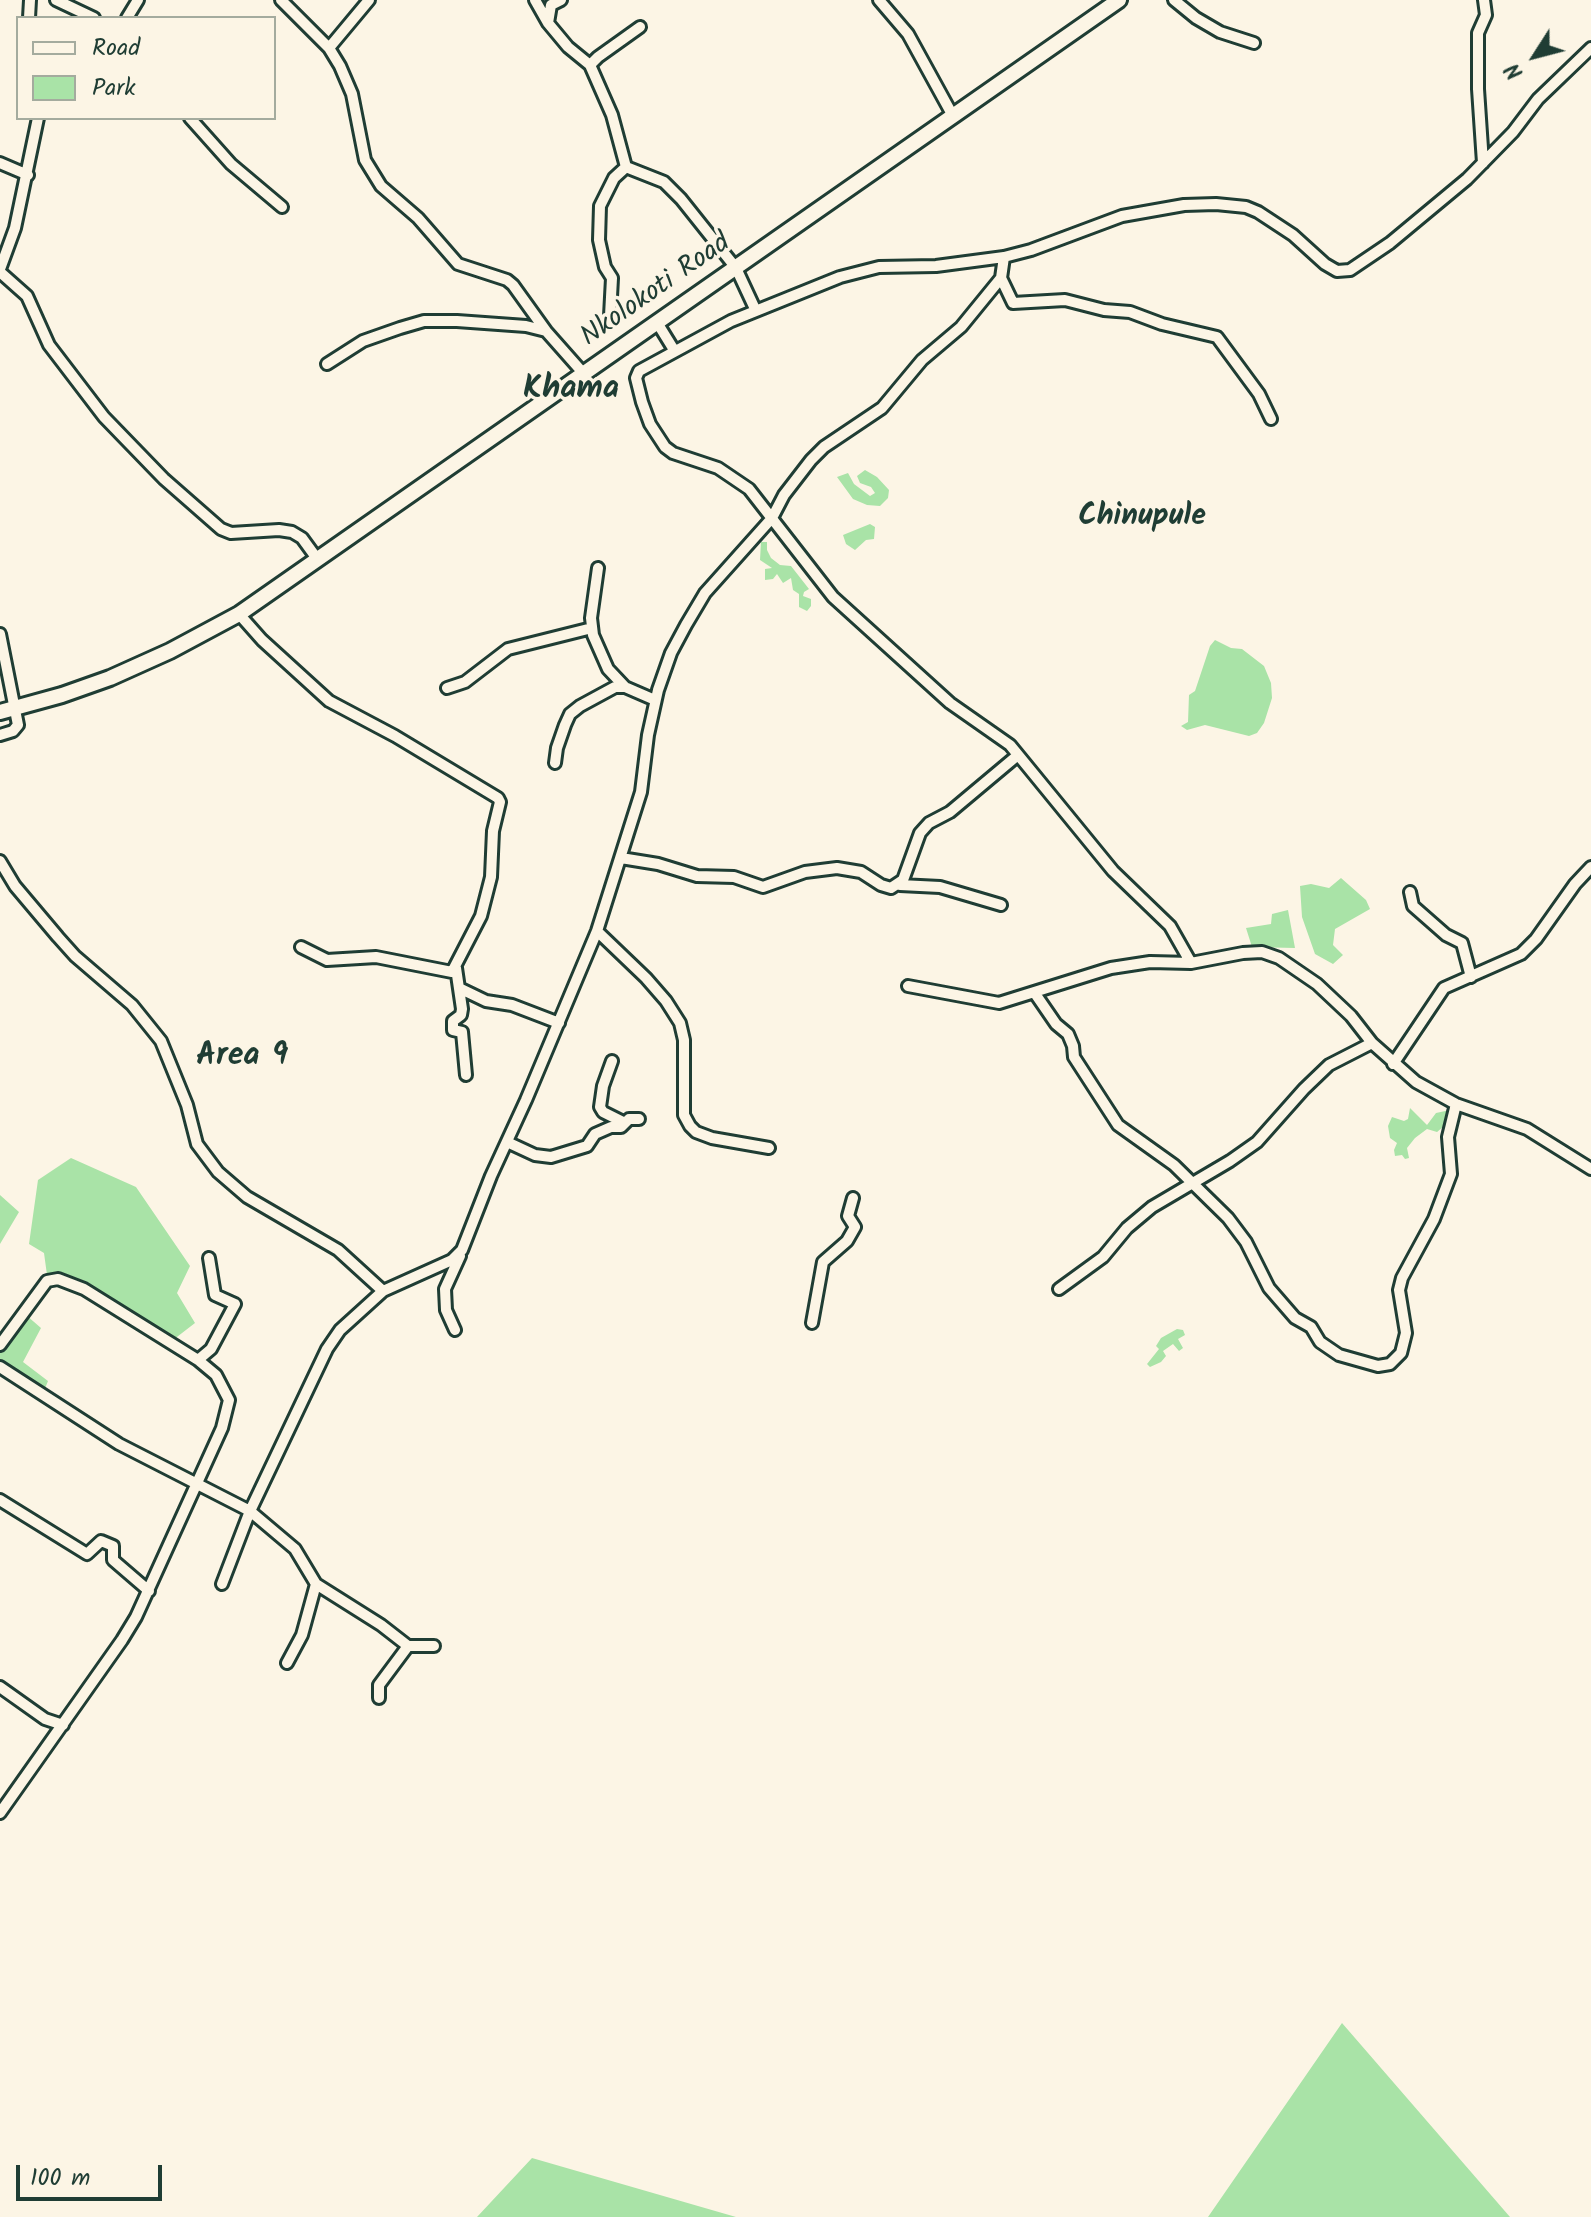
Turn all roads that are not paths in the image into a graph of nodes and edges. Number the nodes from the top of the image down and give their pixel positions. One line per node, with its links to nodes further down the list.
1 (56, 0): 10 (street)
2 (281, 0): 14 (street)
3 (369, 0): 14 (street)
4 (535, 0): 11 (street)
5 (561, 0): 11 (street)
6 (879, 0): 17 (street)
7 (1119, 0): 17 (main road, Nkolokoti Road)
8 (1174, 0): 13 (street)
9 (1484, 0): 21 (street)
10 (90, 16)
11 (548, 23): 16 (street)
12 (640, 27): 16 (street)
13 (1254, 43)
14 (329, 48): 32 (street)
15 (1591, 48): 21 (street)
16 (596, 56): 22 (street)
17 (953, 116): 27 (main road, Nkolokoti Road)
18 (38, 120): 23 (street)
19 (192, 120): 24 (street)
20 (0, 163): 23 (street)
21 (1483, 163): 25 (street)
22 (626, 167): 27 (street); 30 (street)
23 (28, 175): 26 (street)
24 (282, 207)
25 (1004, 257): 28 (street); 29 (street)
26 (0, 268): 38 (street)
27 (736, 268): 29 (street); 31 (main road, Nkolokoti Road)
28 (1001, 278): 36 (street); 37 (street)
29 (756, 311): 33 (street)
30 (610, 316)
31 (658, 324): 33 (street); 35 (main road, Nkolokoti Road)
32 (546, 331): 34 (street); 35 (street)
33 (674, 350): 37 (street)
34 (327, 364)
35 (584, 374): 38 (main road, Nkolokoti Road)
36 (1271, 419)
37 (772, 518): 45 (street); 48 (street)
38 (318, 560): 40 (main road, Nkolokoti Road)
39 (598, 568): 41 (street)
40 (239, 614): 46 (main road, Nkolokoti Road); 59 (street)
41 (592, 628): 43 (street); 44 (street)
42 (0, 634): 46 (street)
43 (625, 687): 45 (street); 49 (street)
44 (447, 688)
45 (655, 700): 50 (street)
46 (8, 710): 47 (street)
47 (0, 735)
48 (1018, 755): 53 (street); 58 (street)
49 (555, 763)
50 (621, 858): 53 (street); 56 (street)
51 (0, 861): 80 (street)
52 (1591, 867): 60 (street)
53 (900, 885): 55 (street)
54 (1410, 892): 60 (street)
55 (1001, 905)
56 (597, 931): 64 (street); 73 (street)
57 (301, 947): 59 (street)
58 (1191, 963): 63 (street); 65 (street)
59 (456, 968): 62 (street)
60 (1471, 977): 67 (street)
61 (908, 986): 63 (street)
62 (459, 988): 64 (street); 68 (street)
63 (1034, 992): 75 (street)
64 (559, 1023): 72 (street)
65 (1372, 1043): 67 (street); 75 (street)
66 (612, 1061): 71 (street)
67 (1393, 1064): 69 (street)
68 (466, 1075)
69 (1456, 1104): 74 (street); 75 (street)
70 (639, 1119): 71 (street)
71 (625, 1123): 72 (street)
72 (507, 1142): 77 (street)
73 (769, 1148)
74 (1591, 1169)
75 (1191, 1183): 79 (street)
76 (853, 1198): 81 (street)
77 (462, 1250): 80 (street); 82 (street)
78 (209, 1258): 84 (street)
79 (1059, 1289)
80 (383, 1291): 88 (street)
81 (812, 1323)
82 (455, 1330)
83 (0, 1345): 84 (street)
84 (198, 1360): 86 (street)
85 (0, 1367): 86 (street)
86 (194, 1485): 88 (street); 91 (street)
87 (0, 1500): 91 (street)
88 (250, 1511): 89 (street); 90 (street)
89 (222, 1584)
90 (316, 1584): 92 (street); 94 (street)
91 (149, 1591): 97 (street)
92 (408, 1646): 93 (street); 96 (street)
93 (434, 1646)
94 (287, 1663)
95 (0, 1687): 97 (street)
96 (379, 1698)
97 (63, 1725): 98 (street)
98 (0, 1813)

